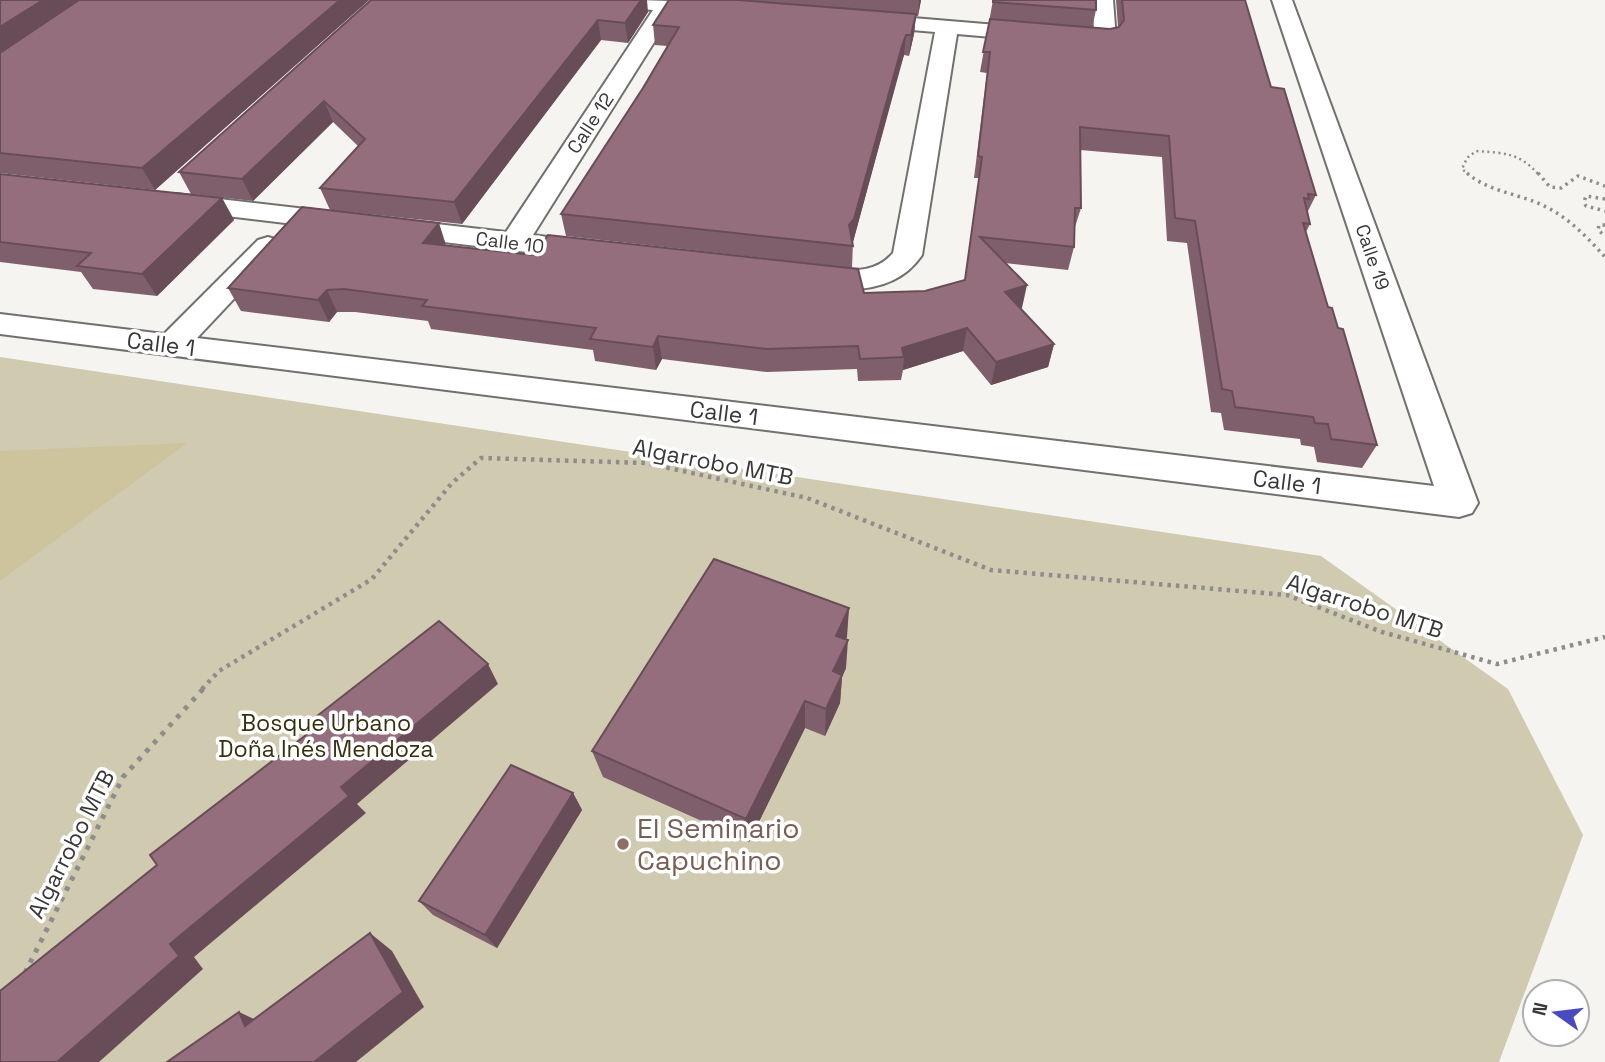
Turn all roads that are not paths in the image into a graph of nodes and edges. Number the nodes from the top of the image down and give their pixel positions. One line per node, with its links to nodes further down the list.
1 (607, 0): 4 (street)
2 (1103, 0): 7 (street)
3 (1282, 0): 15 (street, Calle 19)
4 (667, 5): 5 (street); 10 (street, Calle 12)
5 (733, 10)
6 (840, 19): 7 (street)
7 (947, 27): 12 (street)
8 (165, 194): 9 (street, Calle 10)
9 (297, 216): 10 (street, Calle 10); 14 (street)
10 (514, 242): 11 (street, Calle 10)
11 (624, 255)
12 (787, 274)
13 (0, 324): 14 (street, Calle 1)
14 (172, 345): 15 (street, Calle 1)
15 (1447, 502)

